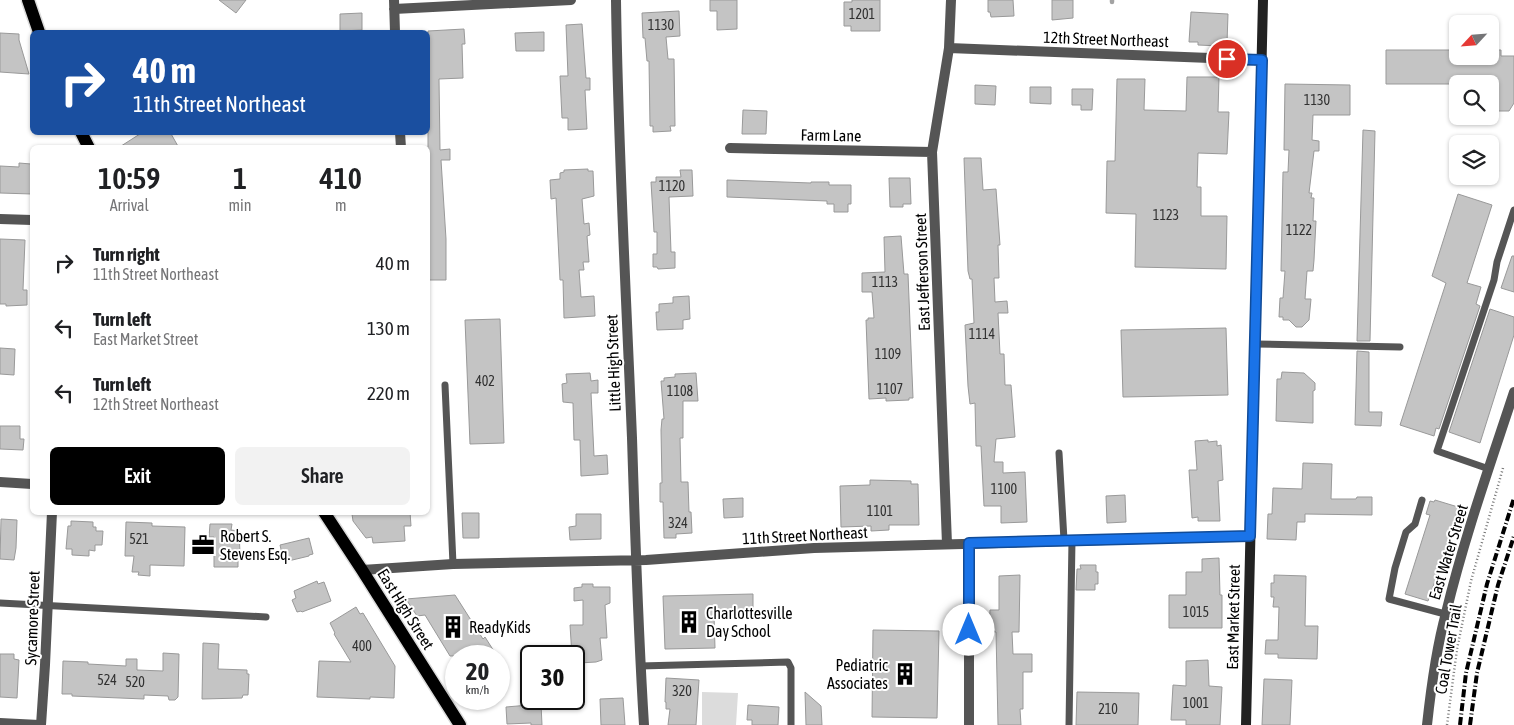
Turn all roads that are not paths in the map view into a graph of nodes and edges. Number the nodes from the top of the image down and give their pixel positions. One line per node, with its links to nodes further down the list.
1 (28, 0): 7 (main road)
2 (571, 0): 6 (street)
3 (616, 0): 31 (street, Little High Street)
4 (951, 0): 9 (street, East Jefferson Street)
5 (1263, 0): 10 (main road, East Market Street)
6 (394, 5): 8 (street)
7 (38, 30)
8 (395, 30)
9 (949, 48): 10 (street, 12th Street Northeast); 12 (street, East Jefferson Street)
10 (1262, 60): 16 (main road, East Market Street)
11 (730, 148): 12 (street, Farm Lane)
12 (932, 152): 30 (street, East Jefferson Street)
13 (1514, 210): 21 (lane)
14 (0, 219): 15 (street)
15 (30, 220)
16 (1255, 344): 17 (lane); 27 (main road, East Market Street)
17 (1400, 347)
18 (444, 385): 32 (lane)
19 (1514, 392): 21 (street, East Water Street)
20 (1059, 454): 28 (lane)
21 (1489, 470): 36 (street, East Water Street)
22 (0, 482): 23 (street)
23 (30, 484)
24 (1422, 500): 36 (lane)
25 (52, 515): 35 (street, Sycamore Street)
26 (326, 515): 33 (main road, East High Street)
27 (1250, 536): 28 (street, 11th Street Northeast); 46 (main road, East Market Street)
28 (1068, 540): 29 (street, 11th Street Northeast); 45 (lane)
29 (969, 543): 30 (street, 11th Street Northeast); 44 (street)
30 (947, 544): 31 (street, 11th Street Northeast)
31 (635, 560): 32 (street, 11th Street Northeast); 38 (street, Little High Street)
32 (453, 564): 33 (street, 11th Street Northeast)
33 (362, 570): 41 (main road, East High Street)
34 (0, 603): 35 (lane)
35 (47, 604): 37 (lane); 40 (street, Sycamore Street)
36 (1445, 614): 47 (street, East Water Street)
37 (266, 617)
38 (640, 666): 42 (street, Little High Street); 43 (lane)
39 (0, 723): 40 (street)
40 (40, 725)
41 (460, 725)
42 (644, 725)
43 (791, 725)
44 (969, 725)
45 (1069, 725)
46 (1246, 725)
47 (1427, 725)

